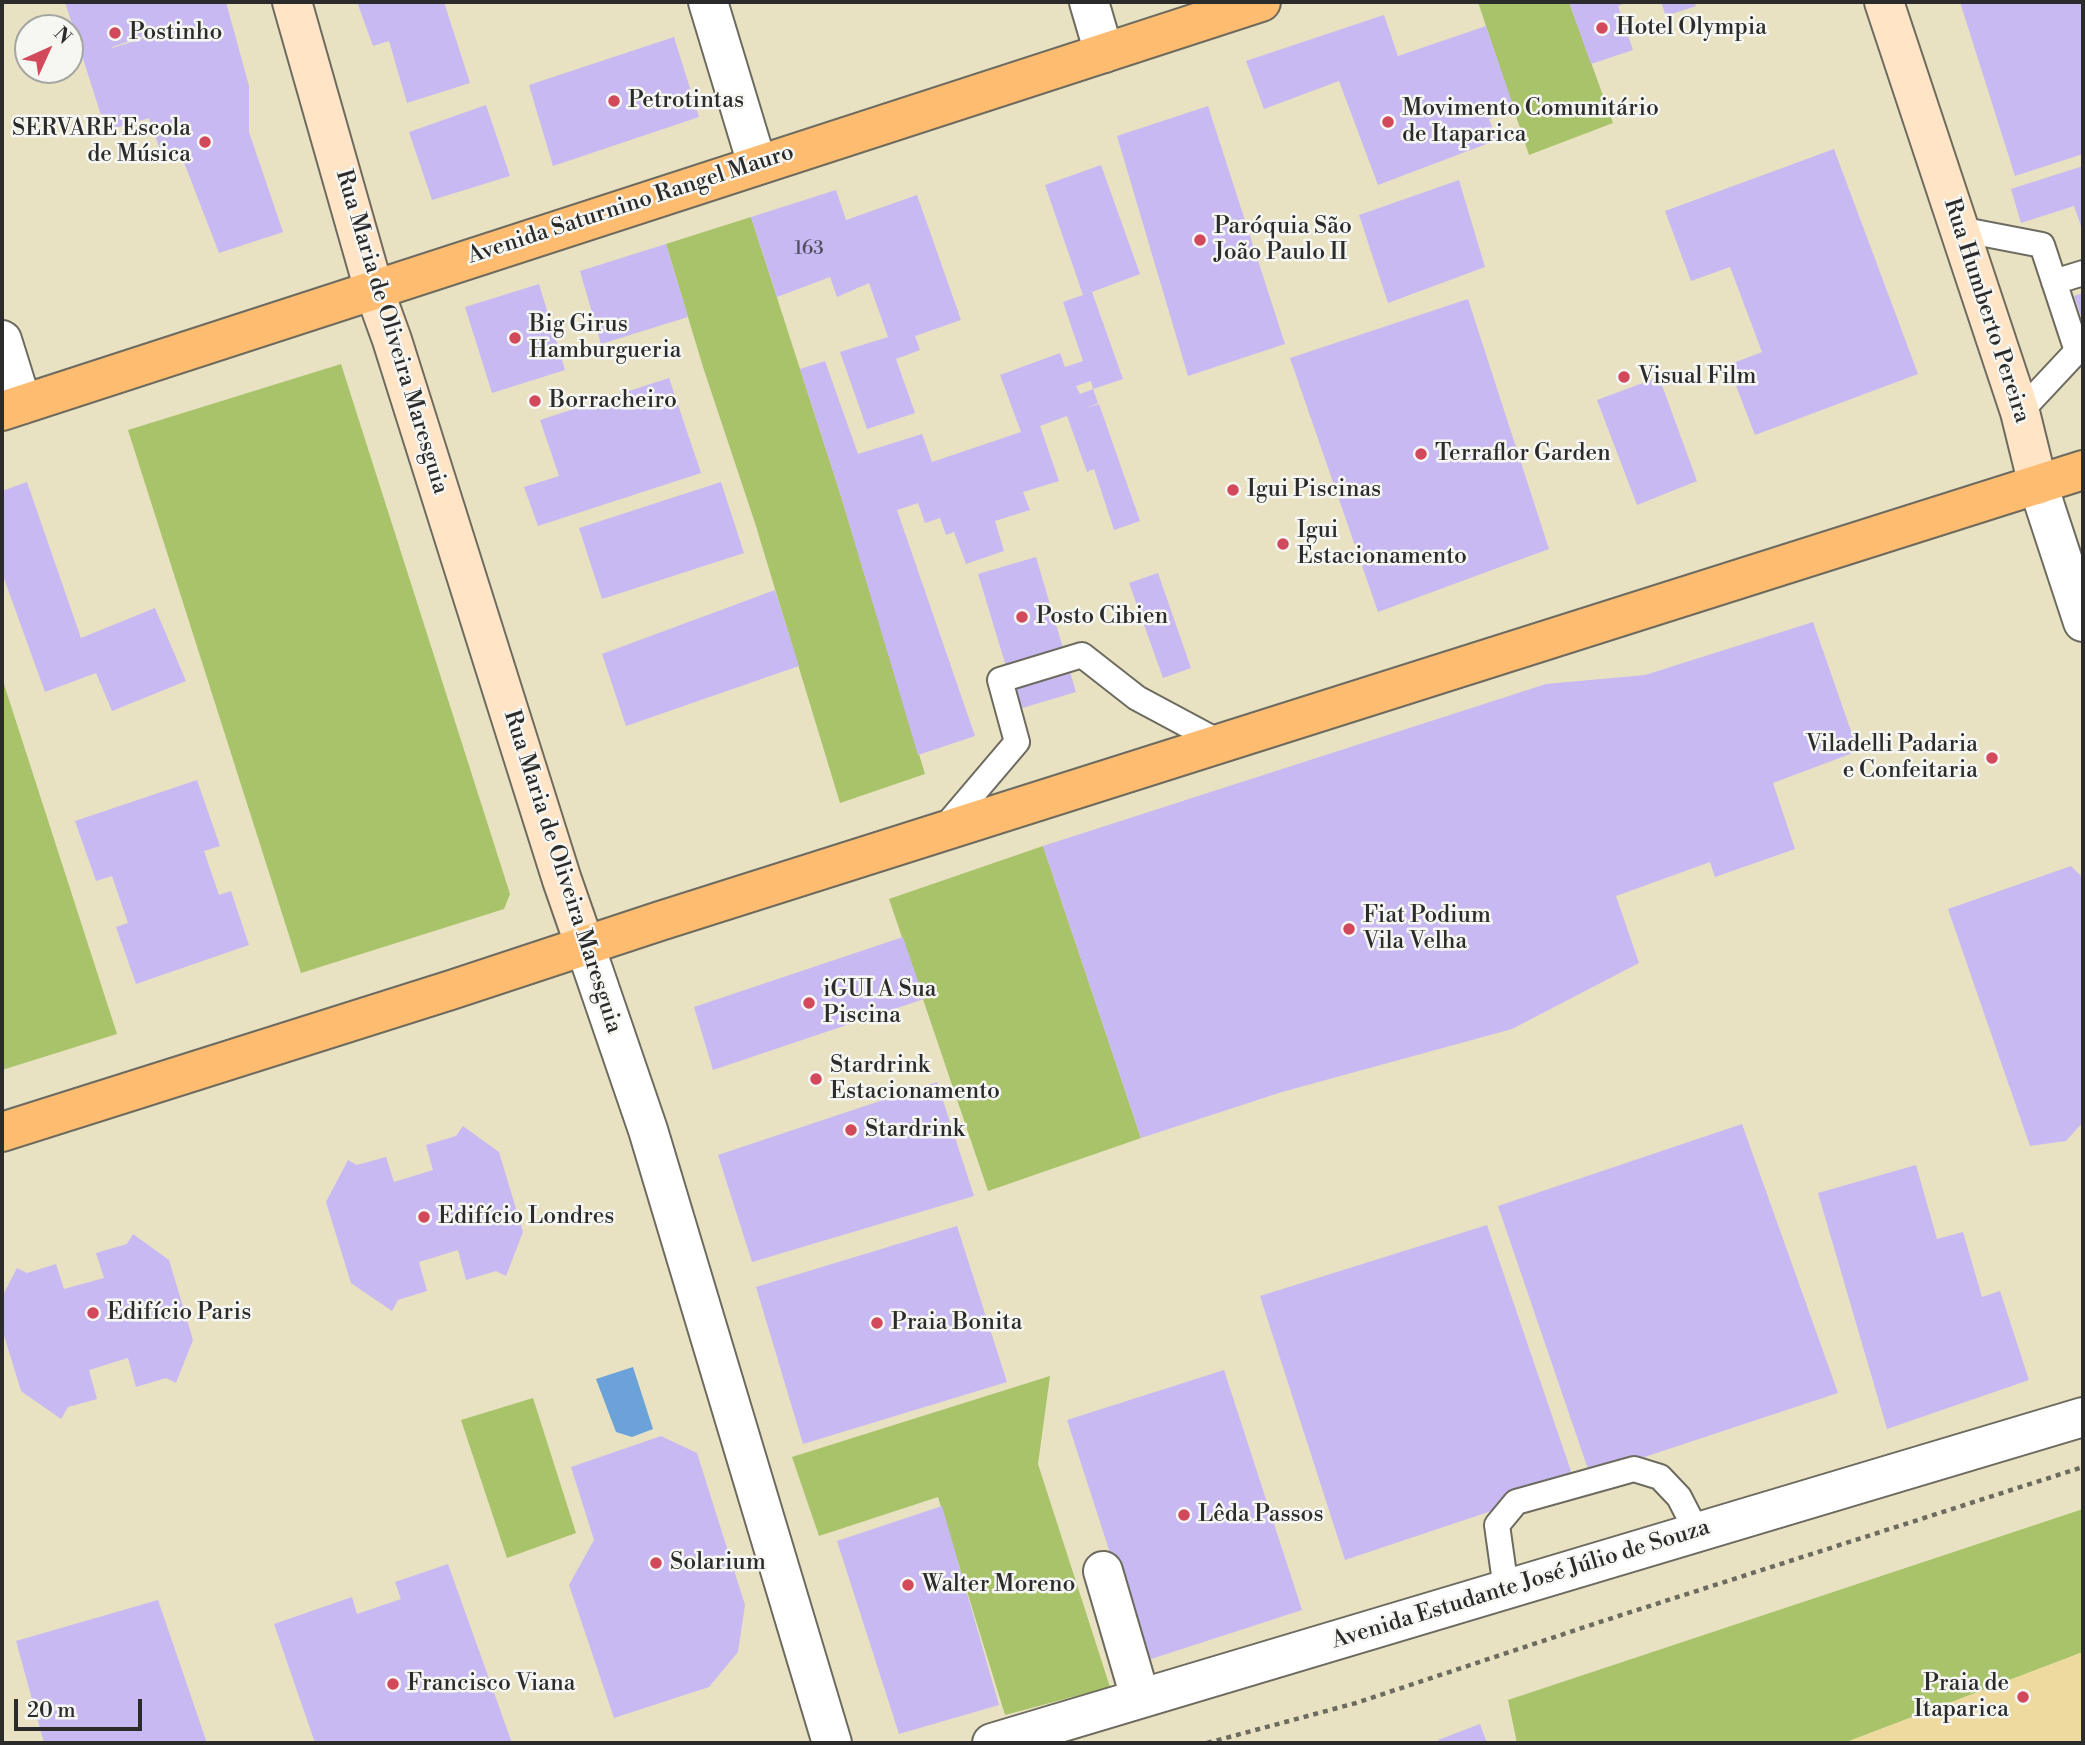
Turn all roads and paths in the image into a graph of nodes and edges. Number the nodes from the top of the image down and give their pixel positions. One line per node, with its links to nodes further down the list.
1 (292, 2): 11 (main road, Rua Maria de Oliveira Maresguia)
2 (708, 2): 7 (street)
3 (1089, 2): 6 (street)
4 (1261, 2): 6 (main road, Avenida Saturnino Rangel Mauro)
5 (1884, 2): 8 (main road, Rua Humberto Pereira)
6 (1104, 53): 7 (main road, Avenida Saturnino Rangel Mauro)
7 (757, 164): 11 (main road, Avenida Saturnino Rangel Mauro)
8 (1959, 229): 10 (lane); 15 (main road, Rua Humberto Pereira)
9 (2083, 273): 10 (lane)
10 (2054, 282): 13 (lane)
11 (374, 290): 14 (main road, Avenida Saturnino Rangel Mauro); 21 (main road, Rua Maria de Oliveira Maresguia)
12 (2, 340): 14 (street)
13 (2080, 362): 15 (lane)
14 (12, 407)
15 (2020, 412): 17 (main road, Rua Humberto Pereira)
16 (2083, 470): 17 (main road)
17 (2038, 485): 18 (street, Rua Humberto Pereira); 19 (main road)
18 (2083, 622)
19 (1221, 743): 20 (main road); 20 (lane)
20 (940, 832): 21 (main road)
21 (585, 946): 22 (main road); 29 (street, Rua Maria de Oliveira Maresguia)
22 (2, 1132)
23 (2072, 1419): 25 (street, Avenida Estudante José Júlio de Souza)
24 (2083, 1467): 31 (path)
25 (1697, 1532): 27 (street, Avenida Estudante José Júlio de Souza); 27 (lane)
26 (1102, 1571): 28 (street)
27 (1506, 1589): 28 (street, Avenida Estudante José Júlio de Souza)
28 (1140, 1698): 30 (street, Avenida Estudante José Júlio de Souza)
29 (832, 1743)
30 (992, 1743)
31 (1207, 1743)

